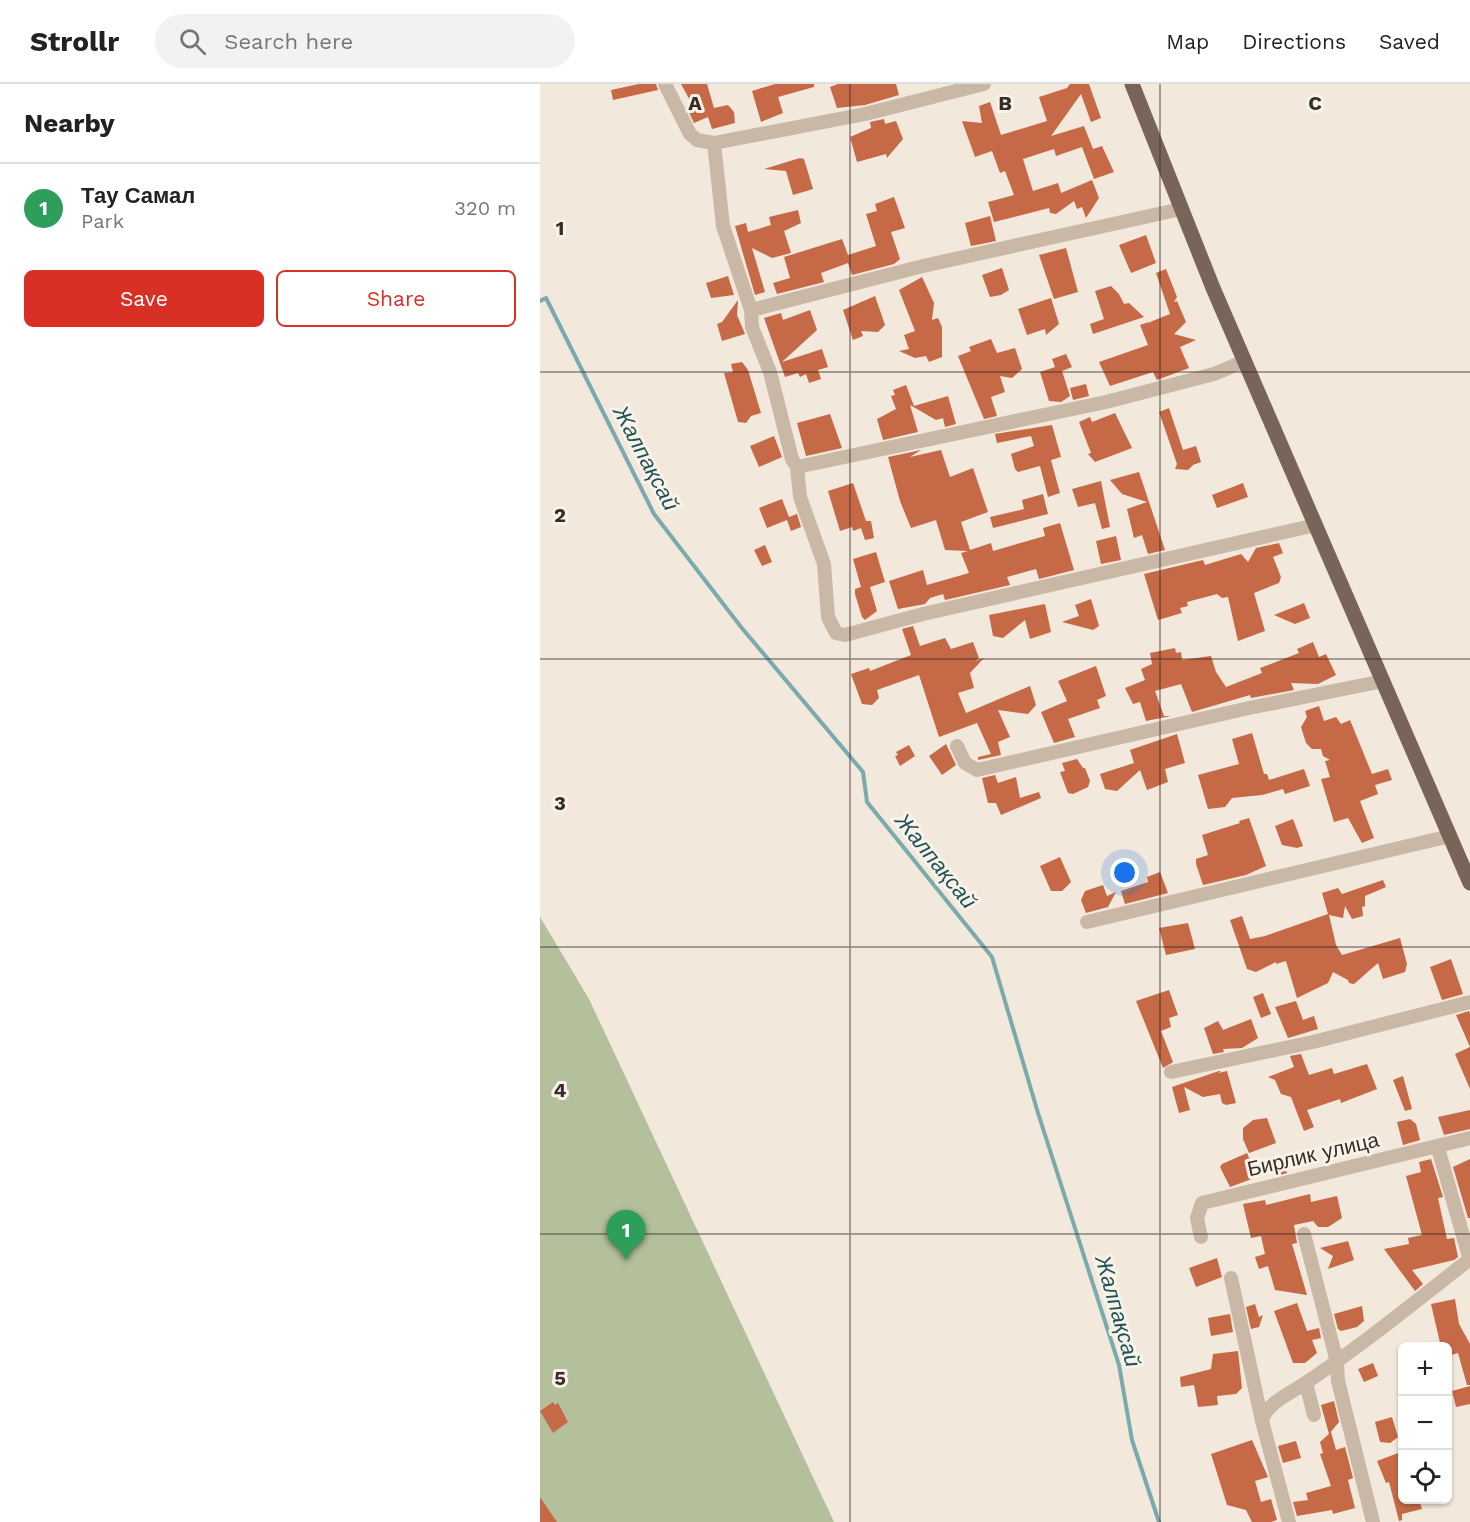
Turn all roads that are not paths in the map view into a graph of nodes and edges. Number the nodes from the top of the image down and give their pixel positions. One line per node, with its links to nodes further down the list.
1 (665, 84): 4 (street)
2 (984, 84): 4 (street)
3 (1132, 84): 5 (main road)
4 (714, 143): 6 (street)
5 (1181, 209): 6 (street); 7 (main road)
6 (752, 310): 8 (street)
7 (1245, 361): 8 (street); 9 (main road)
8 (797, 467): 9 (street)
9 (1316, 525): 10 (main road)
10 (1383, 681): 11 (street); 12 (main road)
11 (957, 746)
12 (1450, 836): 13 (main road); 14 (street)
13 (1470, 883)
14 (1087, 922)
15 (1470, 1002): 16 (street)
16 (1171, 1072)
17 (1470, 1138): 18 (street, Бирлик улица)
18 (1438, 1148): 20 (street, Бирлик улица); 21 (street)
19 (1304, 1233): 23 (street)
20 (1200, 1238)
21 (1470, 1259): 23 (street)
22 (1231, 1278): 26 (street)
23 (1337, 1362): 24 (street); 28 (street)
24 (1306, 1383): 25 (street); 26 (street)
25 (1314, 1415)
26 (1262, 1421): 27 (street)
27 (1289, 1522)
28 (1373, 1522)

